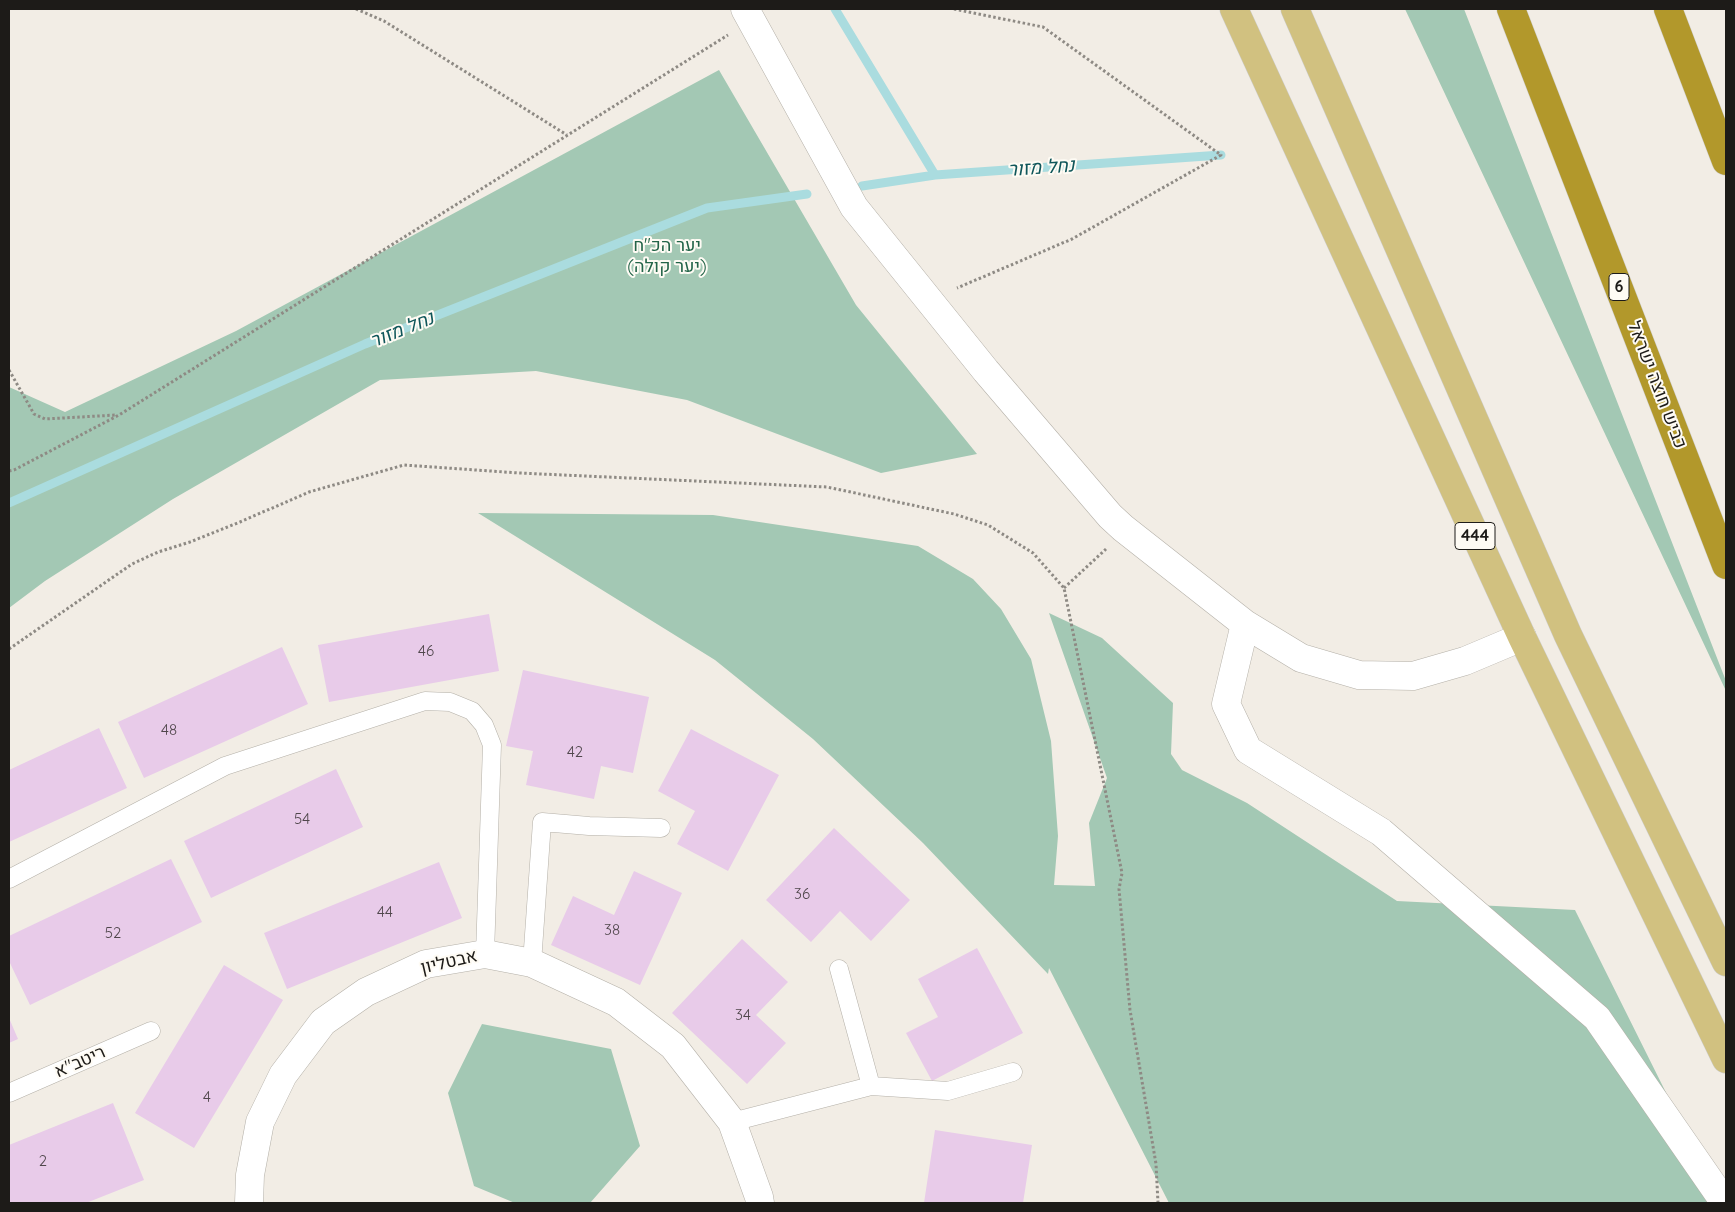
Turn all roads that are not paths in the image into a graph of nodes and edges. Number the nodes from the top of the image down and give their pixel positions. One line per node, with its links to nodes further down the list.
1 (1234, 9): 9 (main road, 444)
2 (1295, 9): 13 (main road, 444)
3 (1511, 9): 7 (highway, כביש חוצה ישראל / 6)
4 (1668, 9): 6 (highway)
5 (748, 15): 8 (street)
6 (1726, 161)
7 (1726, 565)
8 (1245, 624): 9 (street); 24 (street)
9 (1522, 637): 17 (main road, 444)
10 (661, 828): 14 (lane)
11 (9, 879): 12 (lane)
12 (485, 954): 14 (street, אבטליון); 22 (street, אבטליון)
13 (1726, 962)
14 (532, 963): 21 (street, אבטליון)
15 (839, 969): 19 (lane)
16 (151, 1031): 20 (lane, ריטב"א)
17 (1726, 1059)
18 (1013, 1072): 19 (lane)
19 (871, 1086): 21 (lane)
20 (9, 1093)
21 (732, 1122): 23 (street, אבטליון)
22 (249, 1203)
23 (760, 1203)
24 (1725, 1203)

